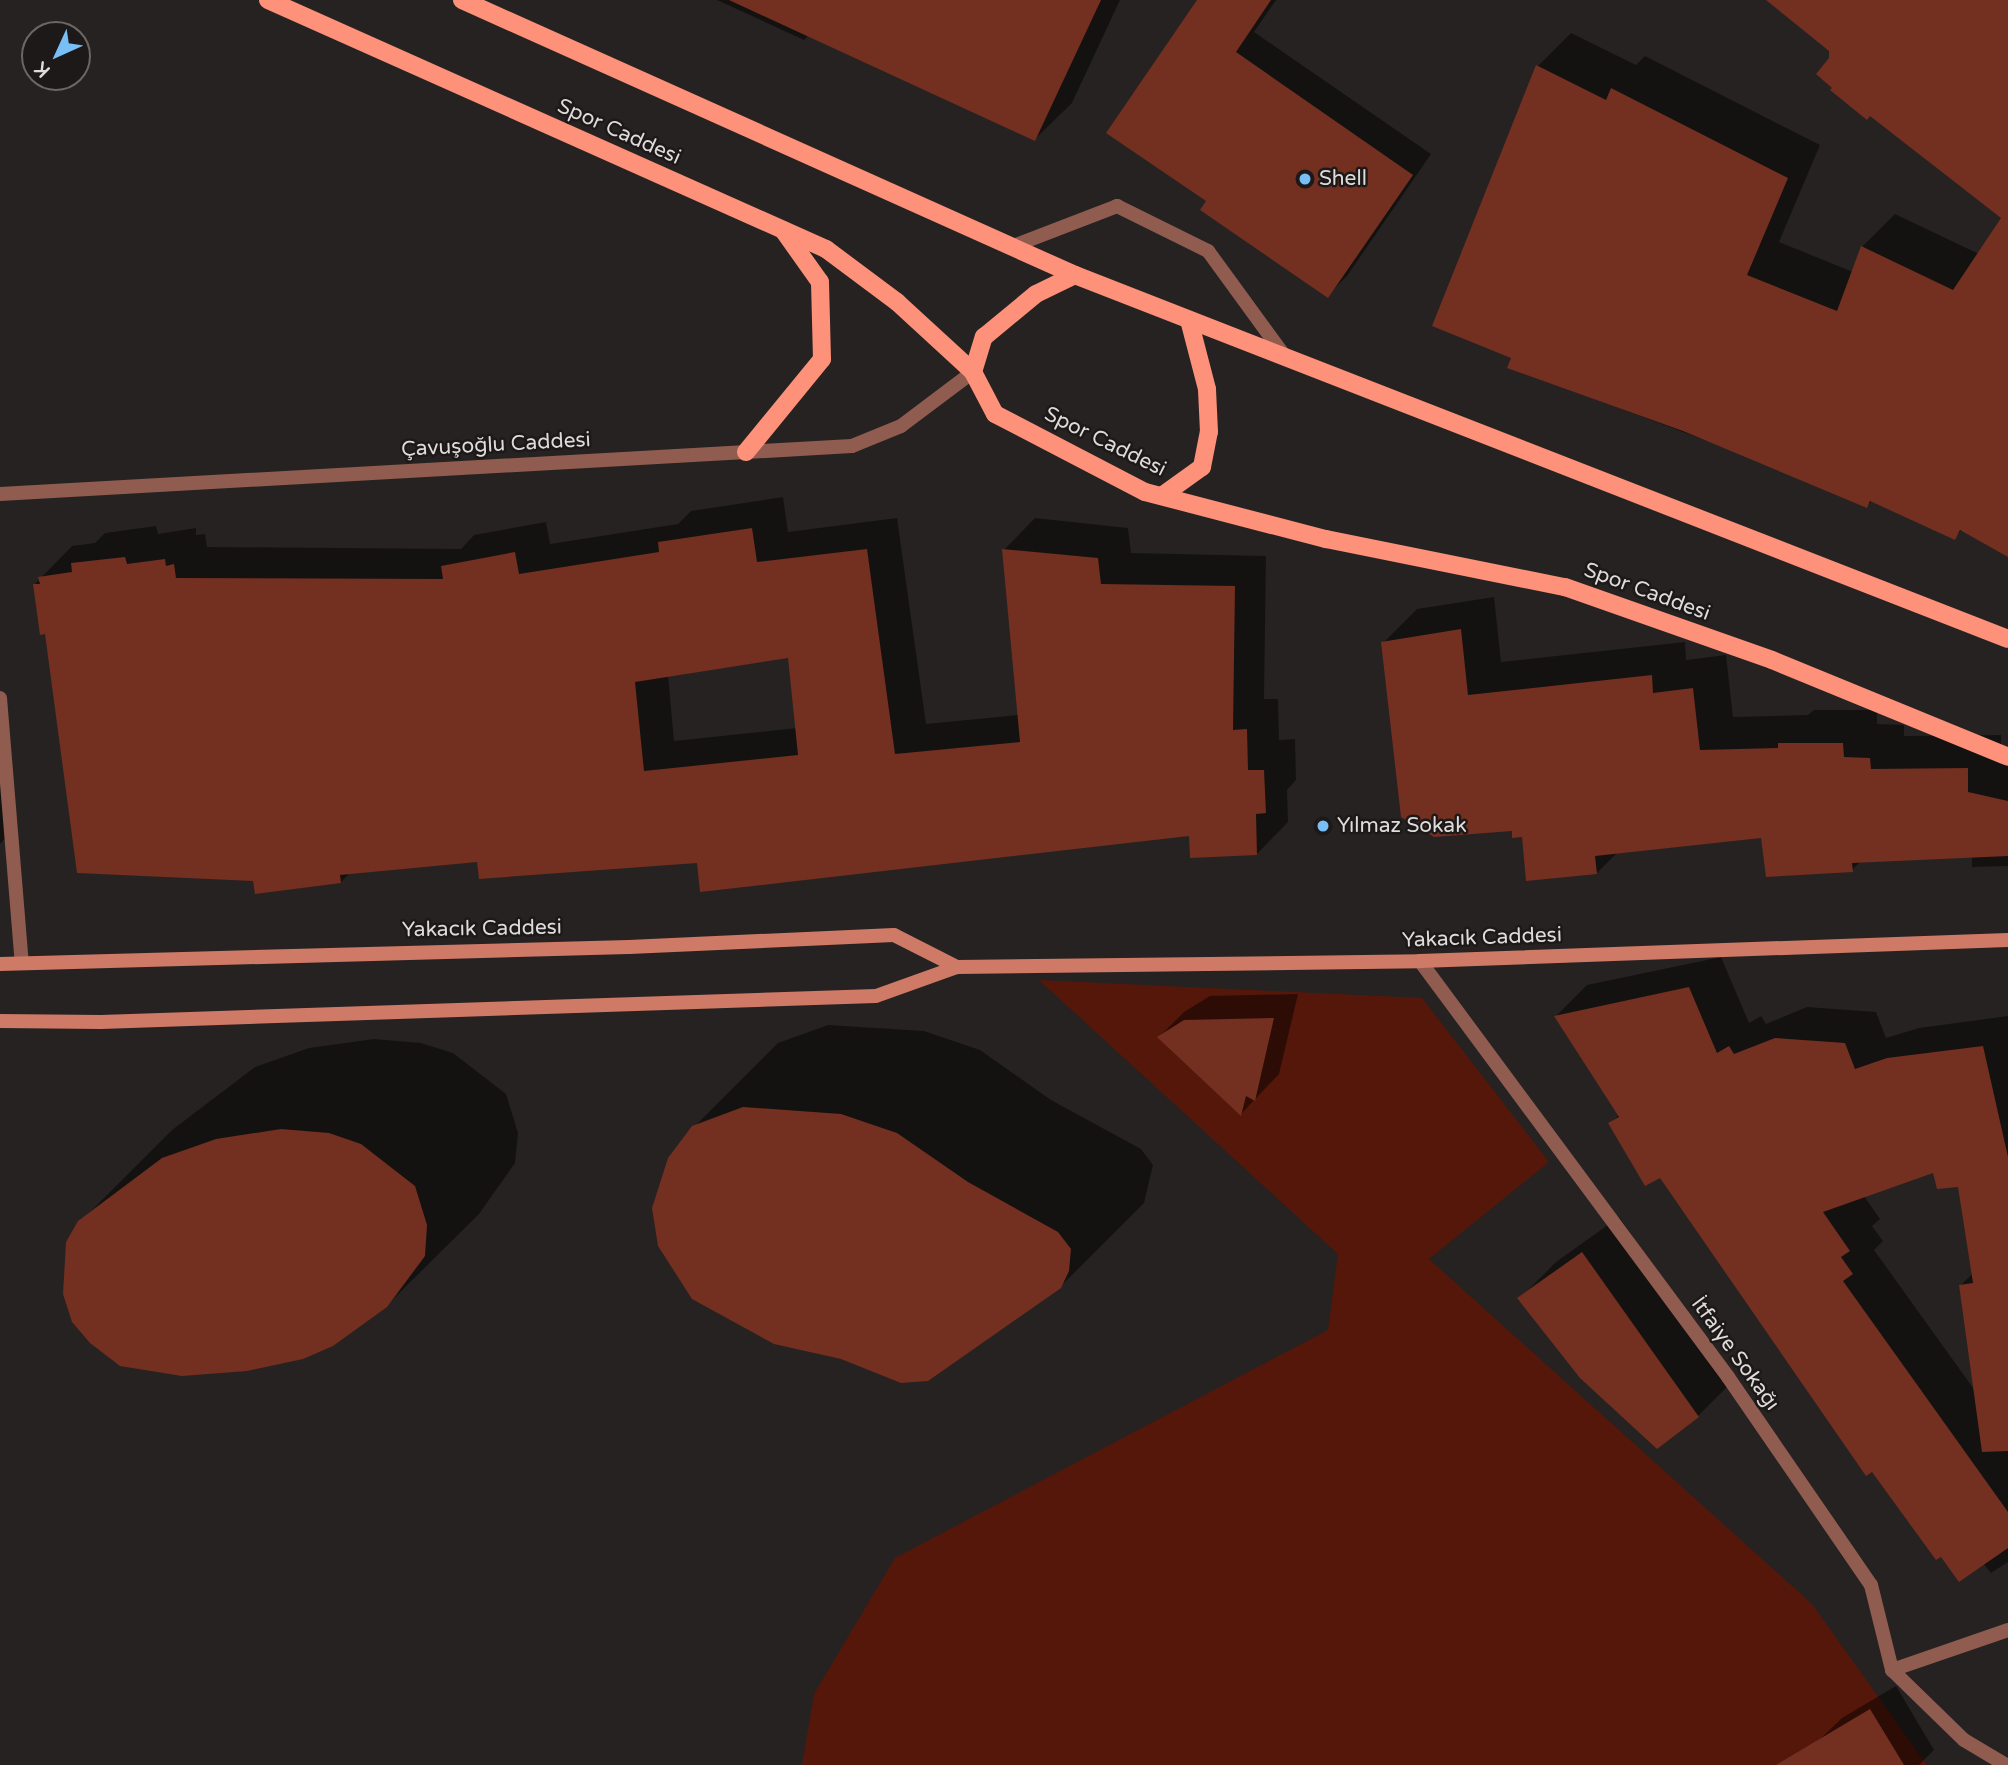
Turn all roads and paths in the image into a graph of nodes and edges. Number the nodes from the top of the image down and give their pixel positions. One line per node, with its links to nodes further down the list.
1 (268, 0): 4 (main road, Spor Caddesi)
2 (462, 0): 3 (main road)
3 (489, 5): 5 (main road)
4 (783, 230): 9 (main road, Spor Caddesi); 10 (main road)
5 (1011, 247): 6 (main road); 8 (street)
6 (1075, 275): 7 (main road); 9 (main road)
7 (1189, 320): 8 (main road); 12 (main road)
8 (1286, 358): 13 (main road)
9 (974, 372): 10 (street, Çavuşoğlu Caddesi); 12 (main road, Spor Caddesi)
10 (746, 452): 11 (street, Çavuşoğlu Caddesi)
11 (0, 494)
12 (1163, 495): 15 (main road, Spor Caddesi)
13 (2008, 639)
14 (0, 698): 18 (street)
15 (2008, 757)
16 (2008, 940): 17 (street, Yakacık Caddesi)
17 (1420, 961): 20 (street, Yakacık Caddesi); 23 (street, İtfaiye Sokağı)
18 (22, 963): 19 (street, Yakacık Caddesi); 20 (street, Yakacık Caddesi)
19 (0, 964)
20 (957, 967): 21 (street, Yakacık Caddesi)
21 (0, 1021)
22 (2008, 1630): 23 (street)
23 (1892, 1670): 24 (street)
24 (2006, 1765)

